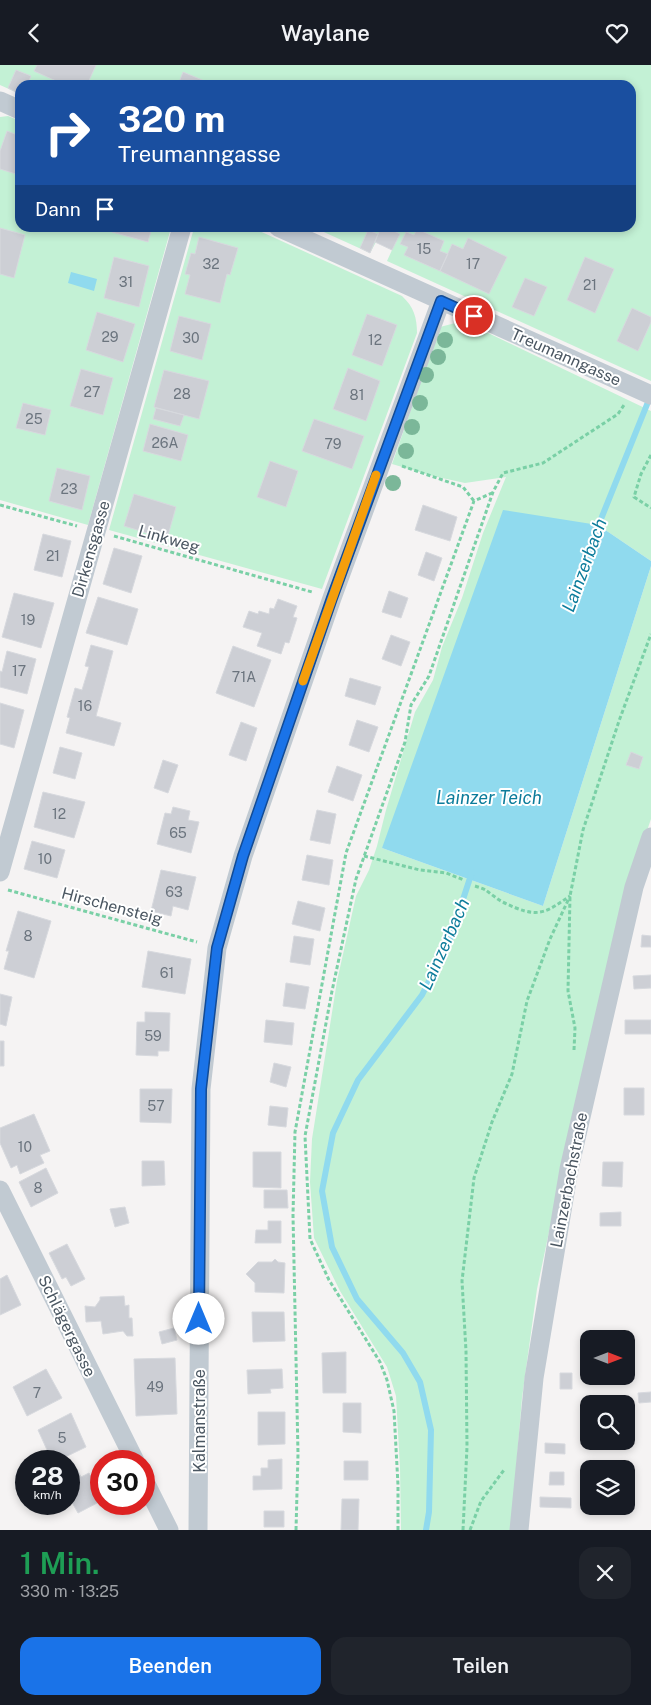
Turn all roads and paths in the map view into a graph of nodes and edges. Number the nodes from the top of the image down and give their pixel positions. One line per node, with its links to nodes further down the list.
1 (0, 101): 2 (street)
2 (15, 108)
3 (181, 232): 13 (street, Dirkensgasse)
4 (289, 232): 5 (street, Treumanngasse)
5 (441, 301): 6 (street, Treumanngasse); 8 (street, Kalmanstraße)
6 (644, 392): 9 (path)
7 (651, 455): 12 (path)
8 (382, 460): 10 (path); 14 (street, Kalmanstraße)
9 (493, 492): 10 (path); 17 (path)
10 (474, 501): 31 (path)
11 (0, 505): 13 (path, Linkweg)
12 (651, 508)
13 (96, 531): 14 (path, Linkweg); 18 (street, Dirkensgasse)
14 (332, 598): 23 (street, Kalmanstraße)
15 (651, 634): 22 (path)
16 (651, 837): 26 (street, Lainzerbachstraße)
17 (364, 856): 19 (path); 32 (path)
18 (0, 872)
19 (464, 880)
20 (475, 886): 22 (path)
21 (0, 888): 23 (path, Hirschensteig)
22 (570, 896): 24 (path); 33 (path)
23 (217, 948): 30 (street, Kalmanstraße)
24 (574, 1057)
25 (0, 1190): 27 (street, Schlägergasse)
26 (527, 1447): 34 (path); 35 (street, Lainzerbachstraße)
27 (130, 1450)
28 (155, 1502): 29 (street)
29 (169, 1530)
30 (198, 1530)
31 (296, 1530)
32 (398, 1530)
33 (463, 1530)
34 (470, 1530)
35 (519, 1530)

